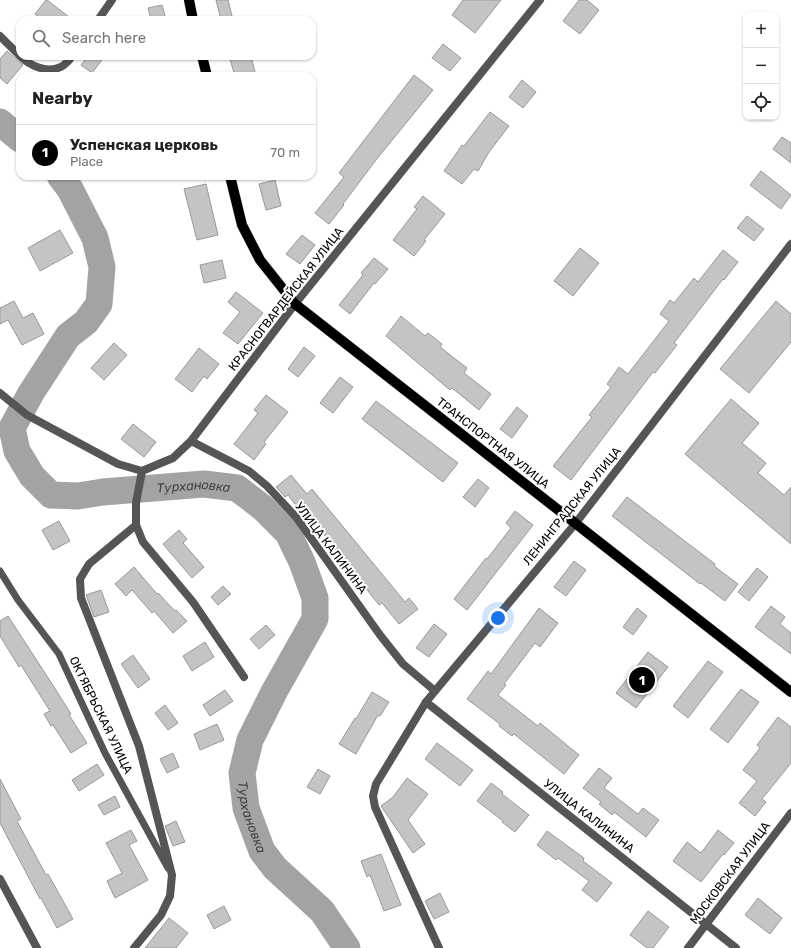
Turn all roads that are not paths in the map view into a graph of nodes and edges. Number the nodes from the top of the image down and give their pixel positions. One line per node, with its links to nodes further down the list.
1 (112, 0): 4 (street)
2 (189, 0): 5 (main road)
3 (540, 0): 14 (street, КРАСНОГВАРДЕЙСКАЯ УЛИЦА)
4 (101, 16)
5 (193, 16)
6 (0, 36): 7 (street)
7 (16, 52)
8 (25, 60): 9 (street)
9 (70, 60)
10 (203, 60): 11 (main road)
11 (206, 72)
12 (231, 180): 14 (main road, ТРАНСПОРТНАЯ УЛИЦА)
13 (791, 244): 18 (street, ЛЕНИНГРАДСКАЯ УЛИЦА)
14 (296, 304): 16 (street, КРАСНОГВАРДЕЙСКАЯ УЛИЦА); 18 (main road, ТРАНСПОРТНАЯ УЛИЦА)
15 (0, 393): 17 (street)
16 (191, 440): 17 (street, КРАСНОГВАРДЕЙСКАЯ УЛИЦА); 22 (street, УЛИЦА КАЛИНИНА)
17 (142, 471): 19 (street)
18 (575, 524): 22 (street, ЛЕНИНГРАДСКАЯ УЛИЦА); 23 (main road, ТРАНСПОРТНАЯ УЛИЦА)
19 (136, 525): 21 (street); 26 (street)
20 (0, 571): 26 (lane, ОКТЯБРЬСКАЯ УЛИЦА)
21 (244, 678)
22 (435, 690): 24 (street, ЛЕНИНГРАДСКАЯ УЛИЦА)
23 (791, 692)
24 (426, 702): 28 (street, УЛИЦА КАЛИНИНА); 31 (street, ЛЕНИНГРАДСКАЯ УЛИЦА)
25 (791, 813): 28 (street, МОСКОВСКАЯ УЛИЦА)
26 (172, 875): 30 (street)
27 (0, 879): 29 (street)
28 (706, 924): 32 (street, МОСКОВСКАЯ УЛИЦА); 33 (street, УЛИЦА КАЛИНИНА)
29 (37, 948)
30 (134, 948)
31 (439, 948)
32 (688, 948)
33 (736, 948)

